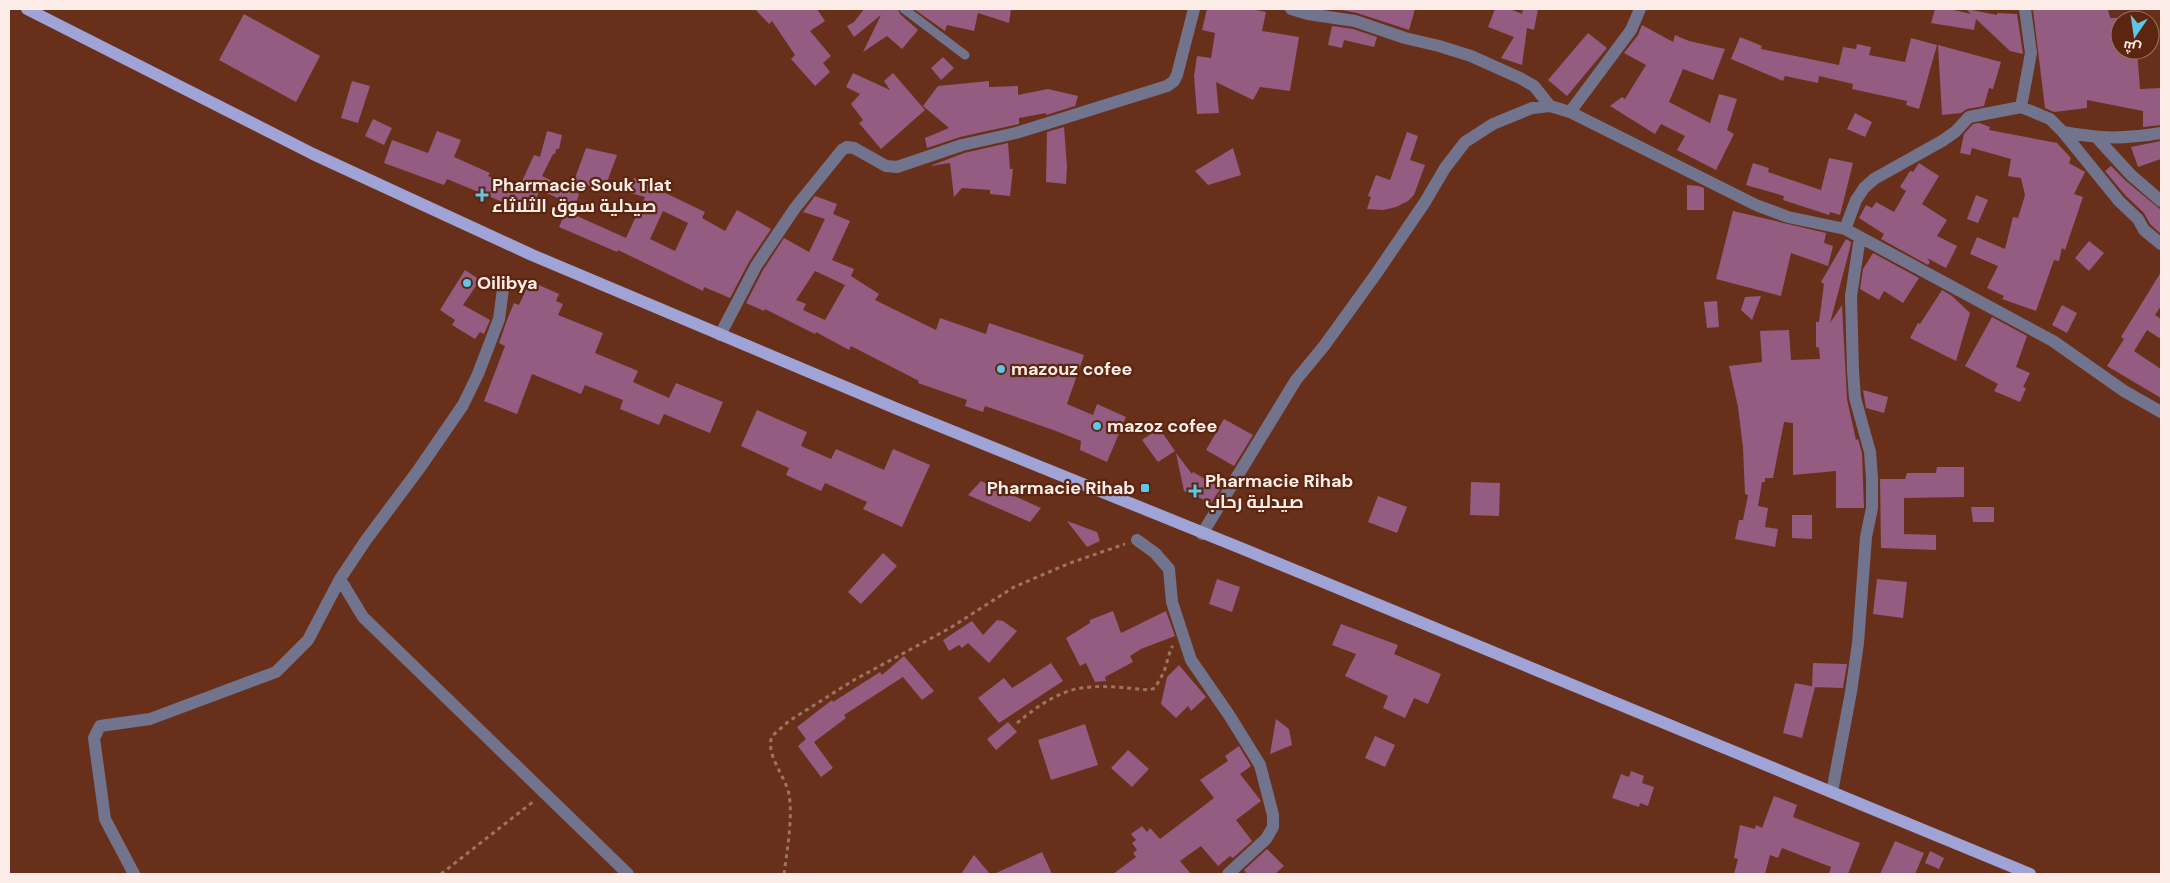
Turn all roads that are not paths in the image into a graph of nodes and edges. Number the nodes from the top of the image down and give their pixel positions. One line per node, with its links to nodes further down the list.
1 (27, 9): 19 (main road)
2 (904, 9): 7 (lane)
3 (1194, 9): 19 (street)
4 (1291, 9): 8 (street)
5 (1640, 9): 10 (street)
6 (2025, 9): 9 (street)
7 (965, 55)
8 (1550, 106): 10 (street); 21 (street)
9 (2021, 107): 11 (street); 15 (street)
10 (1570, 112): 15 (street)
11 (2063, 132): 13 (street); 17 (street)
12 (2161, 133): 13 (street)
13 (2097, 138): 14 (street)
14 (2161, 201)
15 (1845, 229): 16 (street)
16 (1860, 237): 20 (street); 24 (street)
17 (2161, 244)
18 (503, 289): 23 (street)
19 (720, 335): 21 (main road)
20 (2161, 412)
21 (1202, 534): 24 (main road)
22 (1137, 540): 27 (street)
23 (340, 579): 25 (street); 26 (street)
24 (1832, 792): 28 (main road)
25 (134, 874)
26 (628, 874)
27 (1228, 874)
28 (2030, 874)

